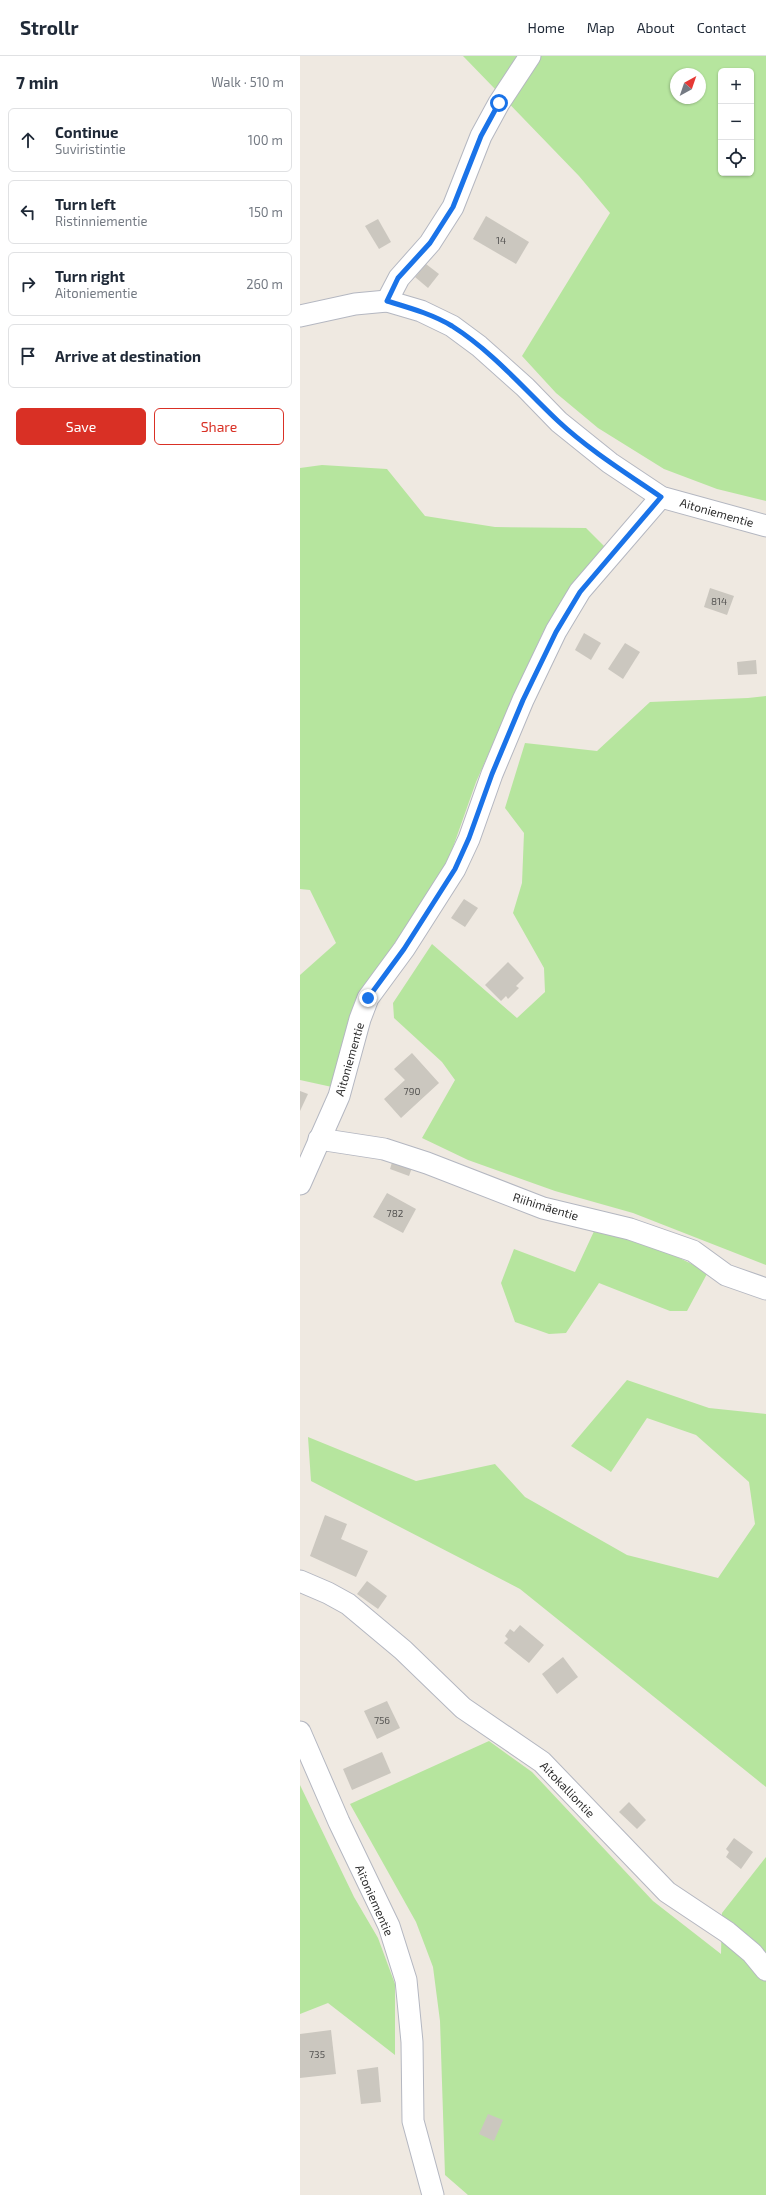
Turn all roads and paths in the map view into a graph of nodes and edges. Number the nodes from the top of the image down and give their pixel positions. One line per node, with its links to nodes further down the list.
1 (530, 56): 2 (street)
2 (387, 301): 3 (street); 4 (street)
3 (300, 316)
4 (661, 497): 5 (street, Aitoniementie); 6 (street, Aitoniementie)
5 (766, 526)
6 (320, 1139): 7 (street, Aitoniementie); 8 (street, Riihimäentie)
7 (300, 1184)
8 (766, 1290)
9 (300, 1581): 11 (street, Aitokalliontie)
10 (300, 1732): 12 (street, Aitoniementie)
11 (766, 1970)
12 (433, 2195)

